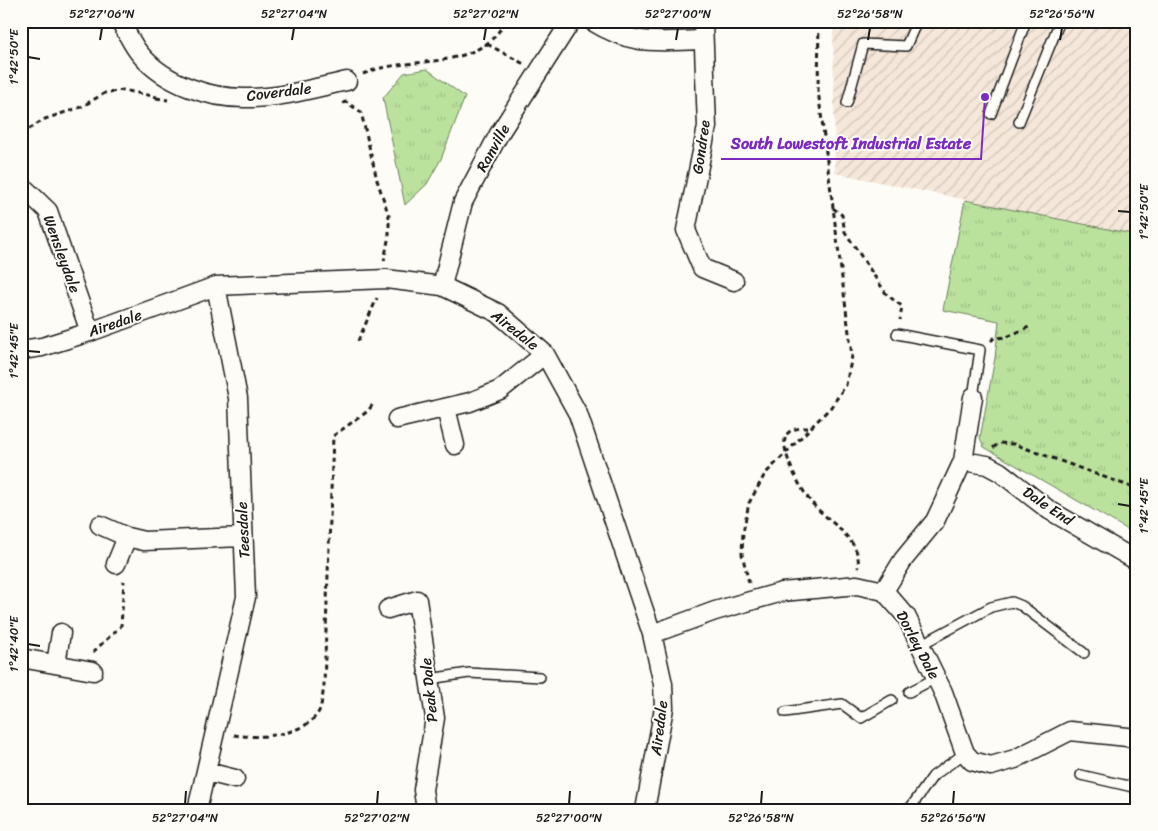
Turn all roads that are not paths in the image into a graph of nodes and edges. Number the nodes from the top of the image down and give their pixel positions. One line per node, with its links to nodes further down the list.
1 (120, 21): 9 (street, Coverdale)
2 (571, 21): 16 (street, Ranville)
3 (592, 21): 8 (street)
4 (702, 21): 8 (street, Gondree)
5 (917, 21): 10 (lane)
6 (1026, 21): 11 (lane)
7 (1060, 21): 12 (lane)
8 (703, 40): 14 (street, Gondree)
9 (347, 81)
10 (847, 103)
11 (991, 114)
12 (1019, 122)
13 (21, 185): 17 (street, Wensleydale)
14 (734, 281)
15 (216, 286): 16 (street, Airedale); 17 (street, Airedale); 27 (street, Teesdale)
16 (442, 286): 20 (street, Airedale)
17 (90, 332): 19 (street, Airedale)
18 (897, 334): 21 (lane)
19 (21, 350)
20 (545, 354): 22 (street); 34 (street, Airedale)
21 (972, 397): 25 (street)
22 (446, 408): 23 (street); 24 (street)
23 (397, 419)
24 (455, 445)
25 (963, 461): 29 (street, Dale End); 31 (street)
26 (100, 525): 28 (street)
27 (242, 537): 28 (street); 48 (street, Teesdale)
28 (127, 538): 30 (street)
29 (1135, 555)
30 (116, 564)
31 (884, 591): 34 (street); 35 (street, Dorley Dale)
32 (388, 609): 42 (street, Peak Dale)
33 (61, 633): 38 (street)
34 (652, 634): 54 (street, Airedale)
35 (920, 645): 36 (lane); 41 (street, Dorley Dale)
36 (1084, 653)
37 (21, 658): 38 (street)
38 (56, 664): 39 (street)
39 (84, 669)
40 (540, 677): 42 (lane)
41 (936, 678): 43 (lane); 47 (street, Dorley Dale)
42 (429, 679): 53 (street, Peak Dale)
43 (909, 692)
44 (892, 700): 45 (lane)
45 (785, 712)
46 (1137, 738): 47 (street)
47 (965, 753): 55 (lane)
48 (207, 772): 50 (street); 52 (street, Teesdale)
49 (1081, 775): 51 (lane)
50 (235, 779)
51 (1137, 788)
52 (197, 810)
53 (426, 810)
54 (645, 810)
55 (906, 810)

